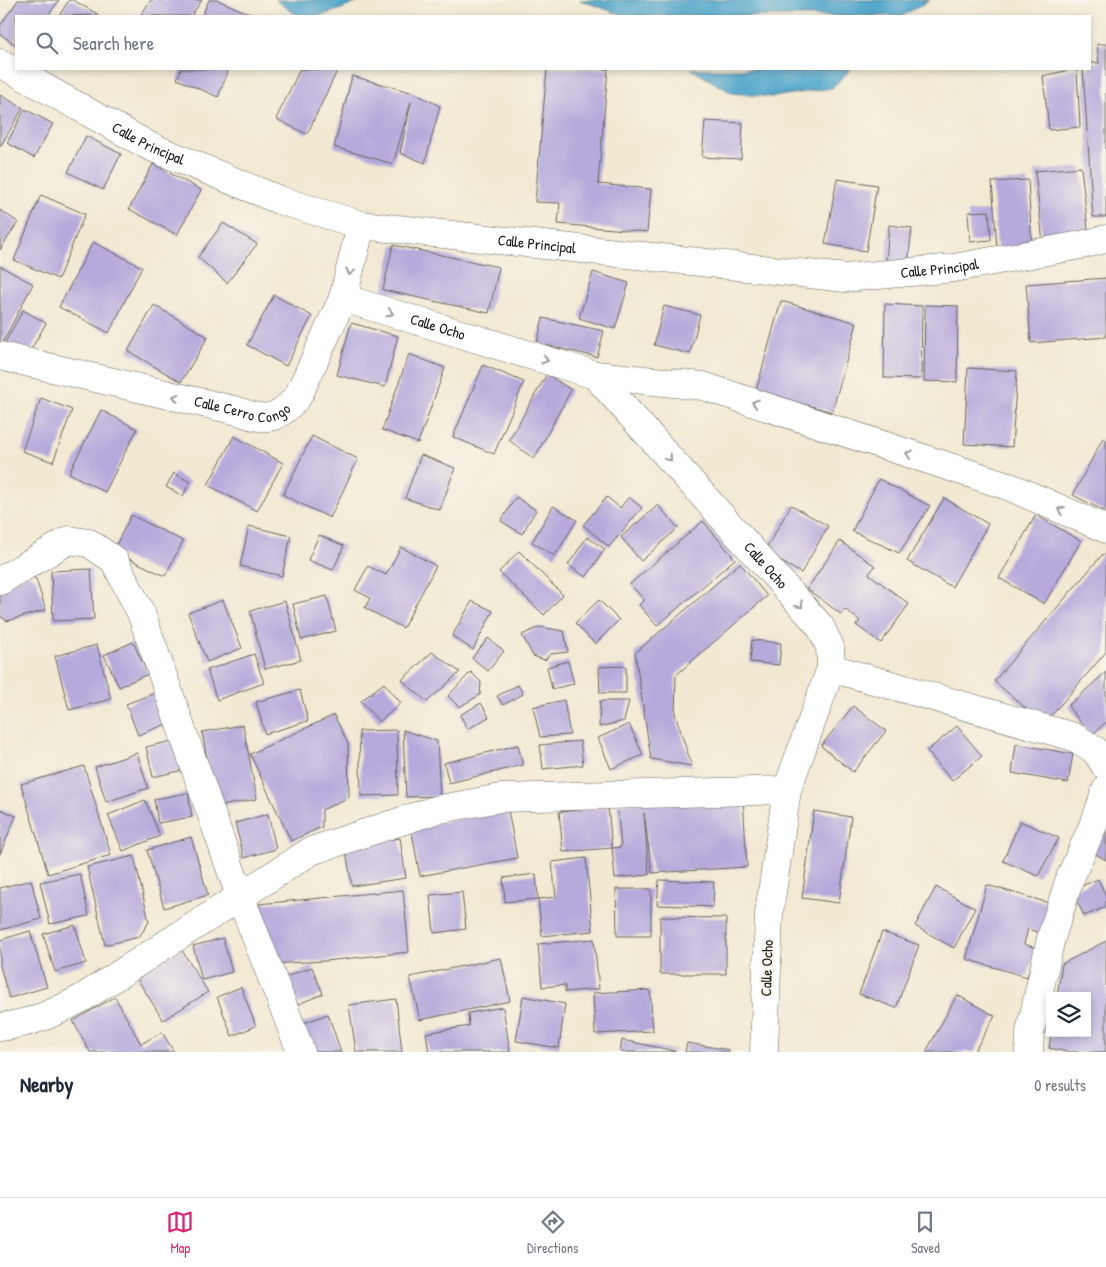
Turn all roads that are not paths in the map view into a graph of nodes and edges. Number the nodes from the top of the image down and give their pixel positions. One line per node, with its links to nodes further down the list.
1 (0, 64): 2 (street, Calle Principal)
2 (361, 225): 3 (street, Calle Principal); 4 (street, Calle Cerro Congo, one-way to 4)
3 (1106, 239)
4 (343, 298): 5 (street, Calle Cerro Congo, one-way to 5); 6 (street, Calle Ocho, one-way to 6)
5 (0, 356)
6 (595, 375): 7 (street, one-way to 6); 9 (street, Calle Ocho, one-way to 9)
7 (1106, 530)
8 (0, 580): 13 (street)
9 (831, 668): 10 (street); 11 (street, Calle Ocho)
10 (1106, 768)
11 (787, 790): 13 (street); 16 (street, Calle Ocho)
12 (1106, 790): 17 (street)
13 (240, 896): 14 (street); 15 (street)
14 (0, 1027)
15 (301, 1052)
16 (764, 1052)
17 (1029, 1052)

